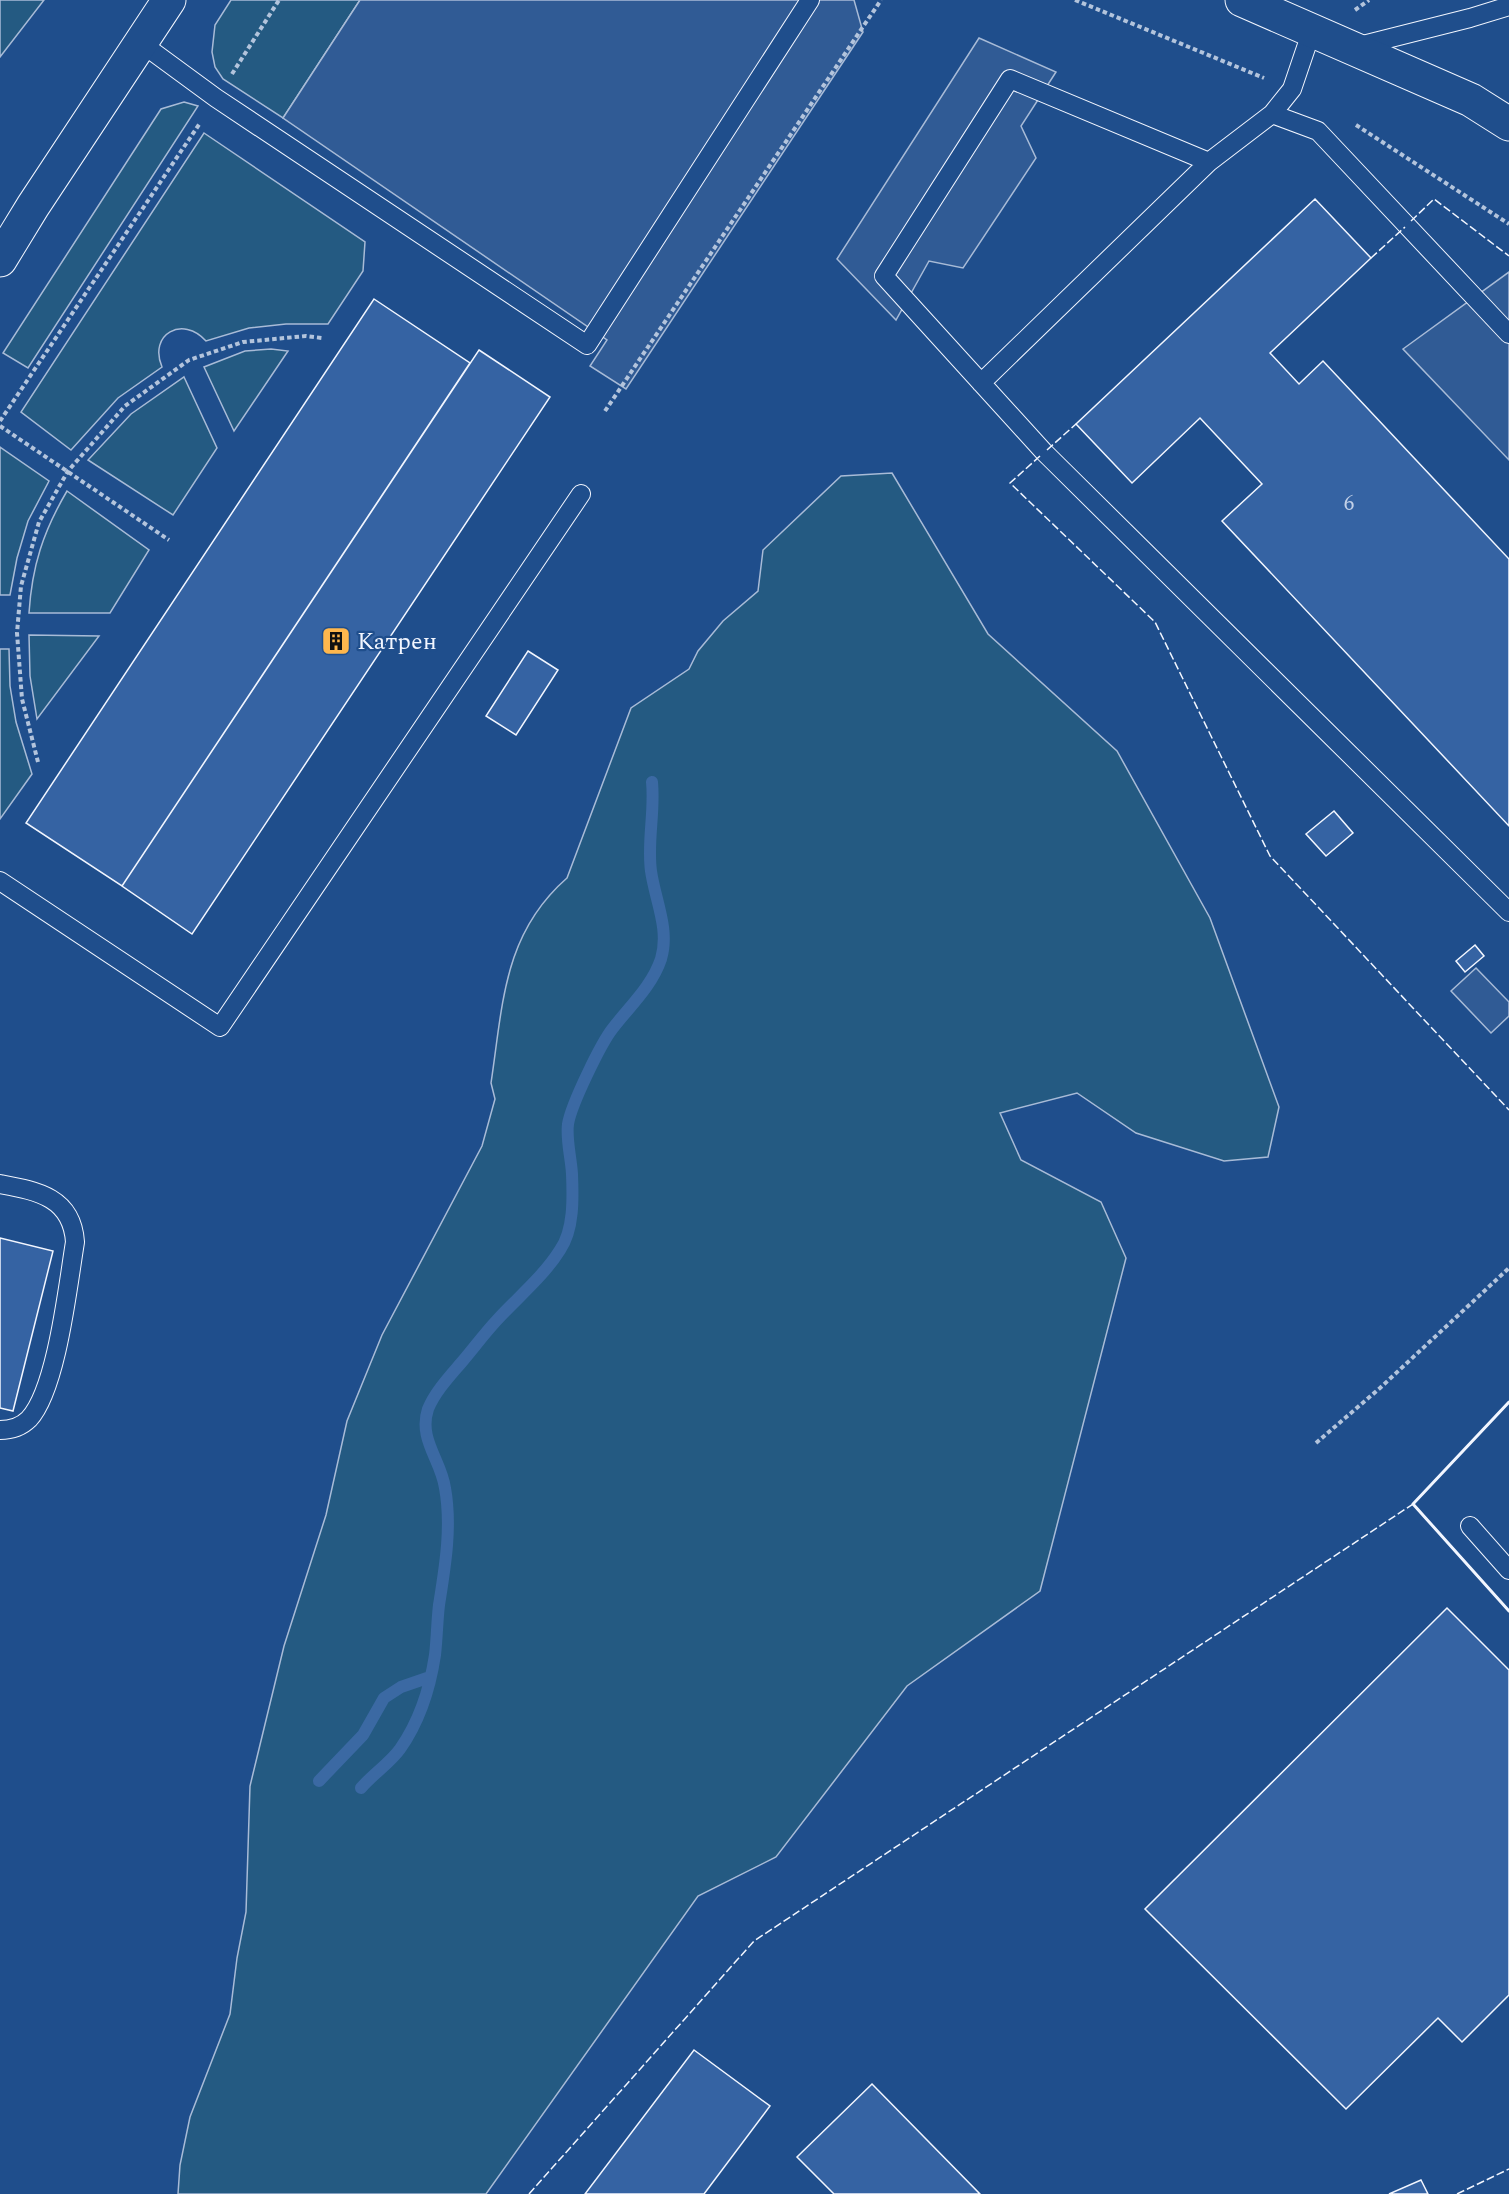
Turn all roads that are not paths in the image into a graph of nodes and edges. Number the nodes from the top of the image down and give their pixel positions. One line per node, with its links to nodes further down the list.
1 (169, 0): 6 (main road)
2 (810, 0): 6 (lane)
3 (1242, 0): 5 (main road)
4 (1509, 6): 7 (lane)
5 (1312, 30): 7 (main road); 8 (lane)
6 (141, 43): 11 (main road)
7 (1354, 47): 9 (main road)
8 (1272, 114): 10 (lane); 12 (lane)
9 (1509, 124)
10 (1209, 162): 13 (lane); 13 (lane)
11 (0, 260)
12 (1509, 334)
13 (981, 383): 16 (lane)
14 (581, 494): 15 (lane)
15 (0, 881)
16 (1509, 912)
17 (0, 1184): 18 (lane)
18 (0, 1430)
19 (1470, 1526): 20 (lane)
20 (1509, 1570)

